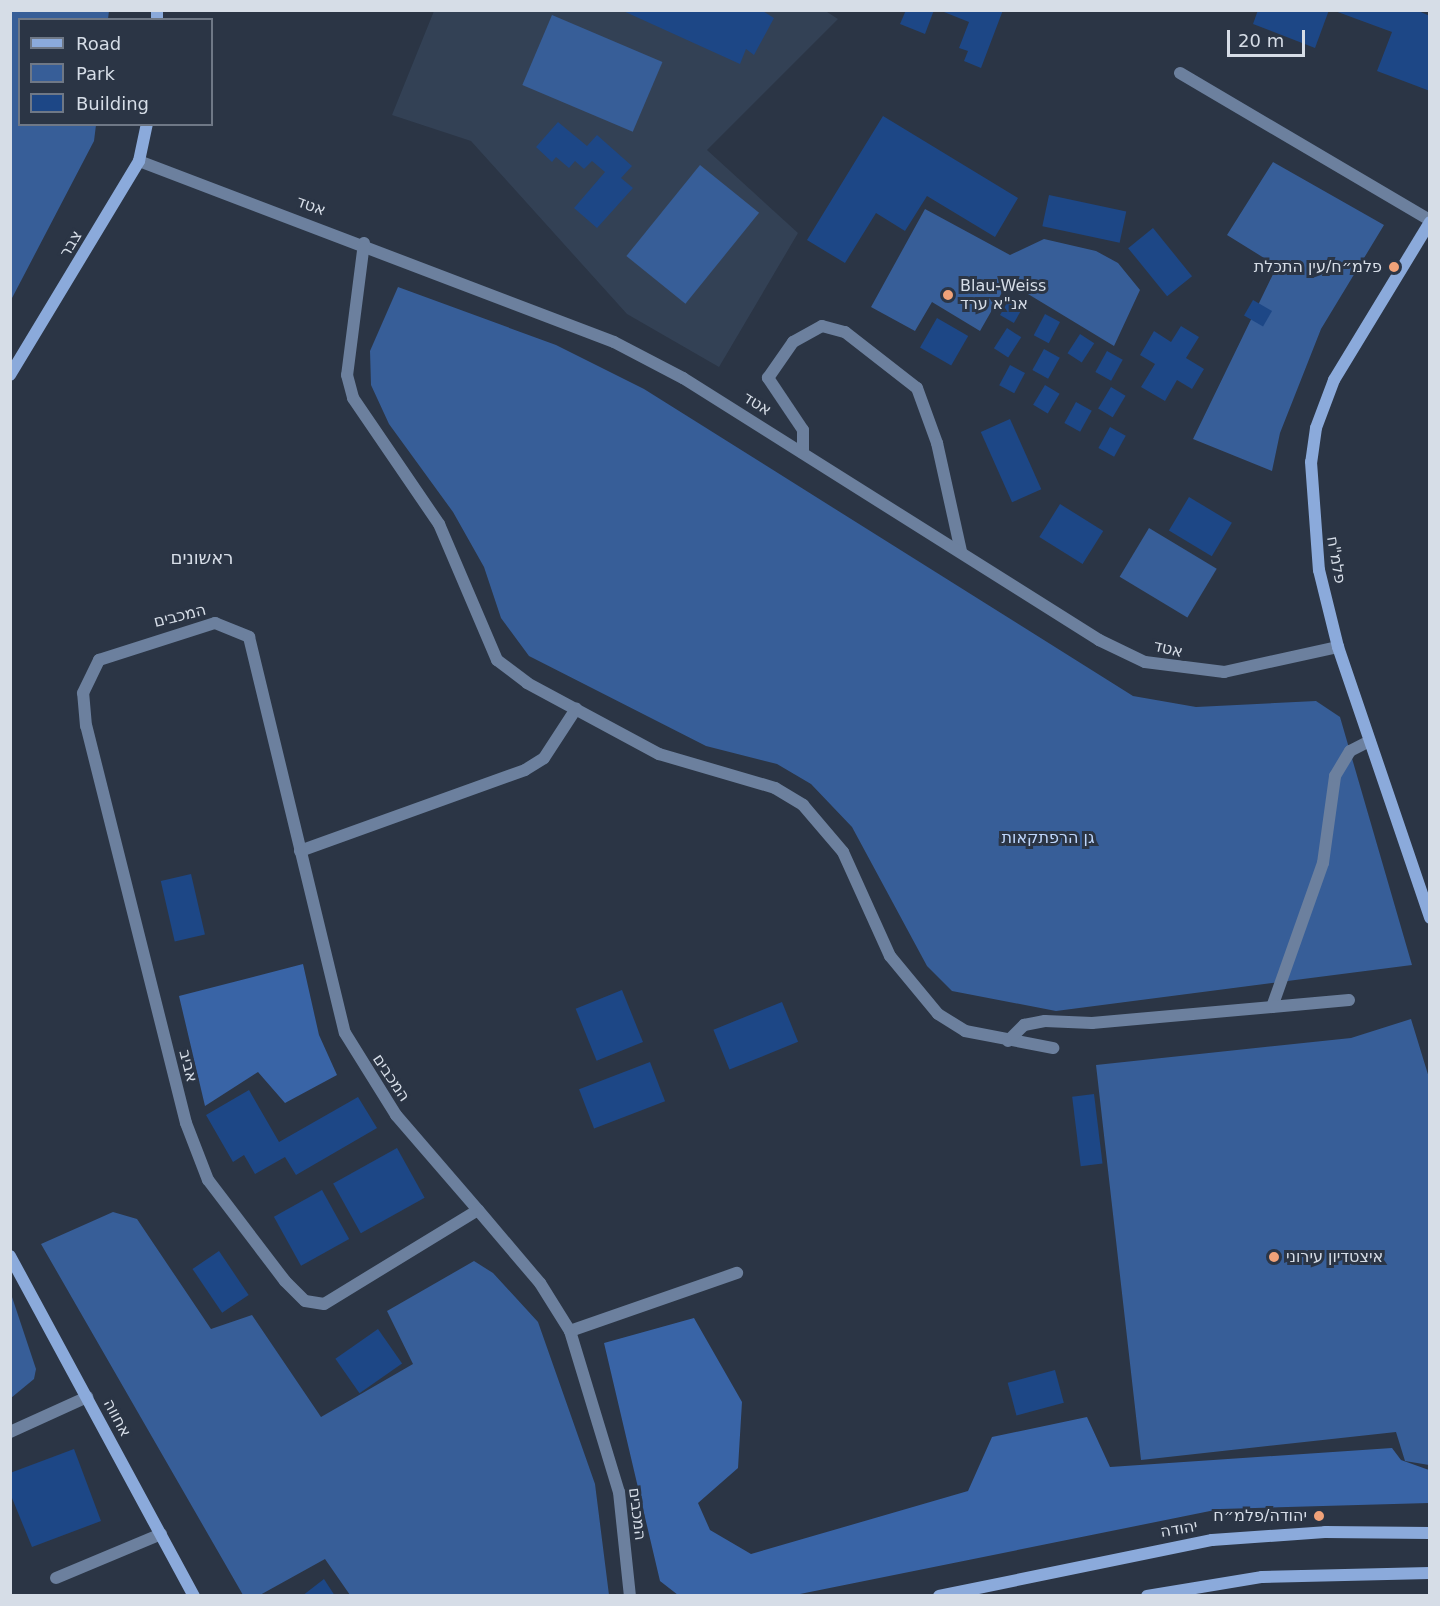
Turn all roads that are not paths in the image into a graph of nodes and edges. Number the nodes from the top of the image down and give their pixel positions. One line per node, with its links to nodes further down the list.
1 (1180, 73): 4 (street)
2 (147, 126): 3 (street, צבר)
3 (139, 161): 5 (street, אטד); 6 (street, צבר)
4 (1430, 221): 10 (street, פלמ"ח)
5 (364, 243): 7 (street, אטד); 11 (street)
6 (10, 375)
7 (803, 453): 8 (street, אטד); 8 (street)
8 (961, 551): 10 (street, אטד)
9 (142, 643): 13 (street, המכבים); 19 (street, אביב)
10 (1338, 647): 12 (street, פלמ"ח)
11 (576, 709): 13 (street); 17 (street)
12 (1370, 741): 14 (street, פלמ"ח); 16 (street)
13 (300, 851): 19 (street, המכבים)
14 (1430, 918)
15 (1349, 1000): 16 (street)
16 (1272, 1007): 17 (street)
17 (1008, 1041): 18 (street)
18 (1053, 1048)
19 (478, 1210): 22 (street, המכבים)
20 (10, 1256): 23 (street, אחווה)
21 (737, 1273): 22 (street)
22 (570, 1331): 30 (street, המכבים)
23 (87, 1397): 24 (street); 26 (street, אחווה)
24 (10, 1432)
25 (1430, 1533): 31 (street, יהודה)
26 (161, 1534): 28 (street); 29 (street, אחווה)
27 (1430, 1573): 32 (street)
28 (56, 1578)
29 (194, 1596)
30 (630, 1596)
31 (939, 1596)
32 (1148, 1596)

